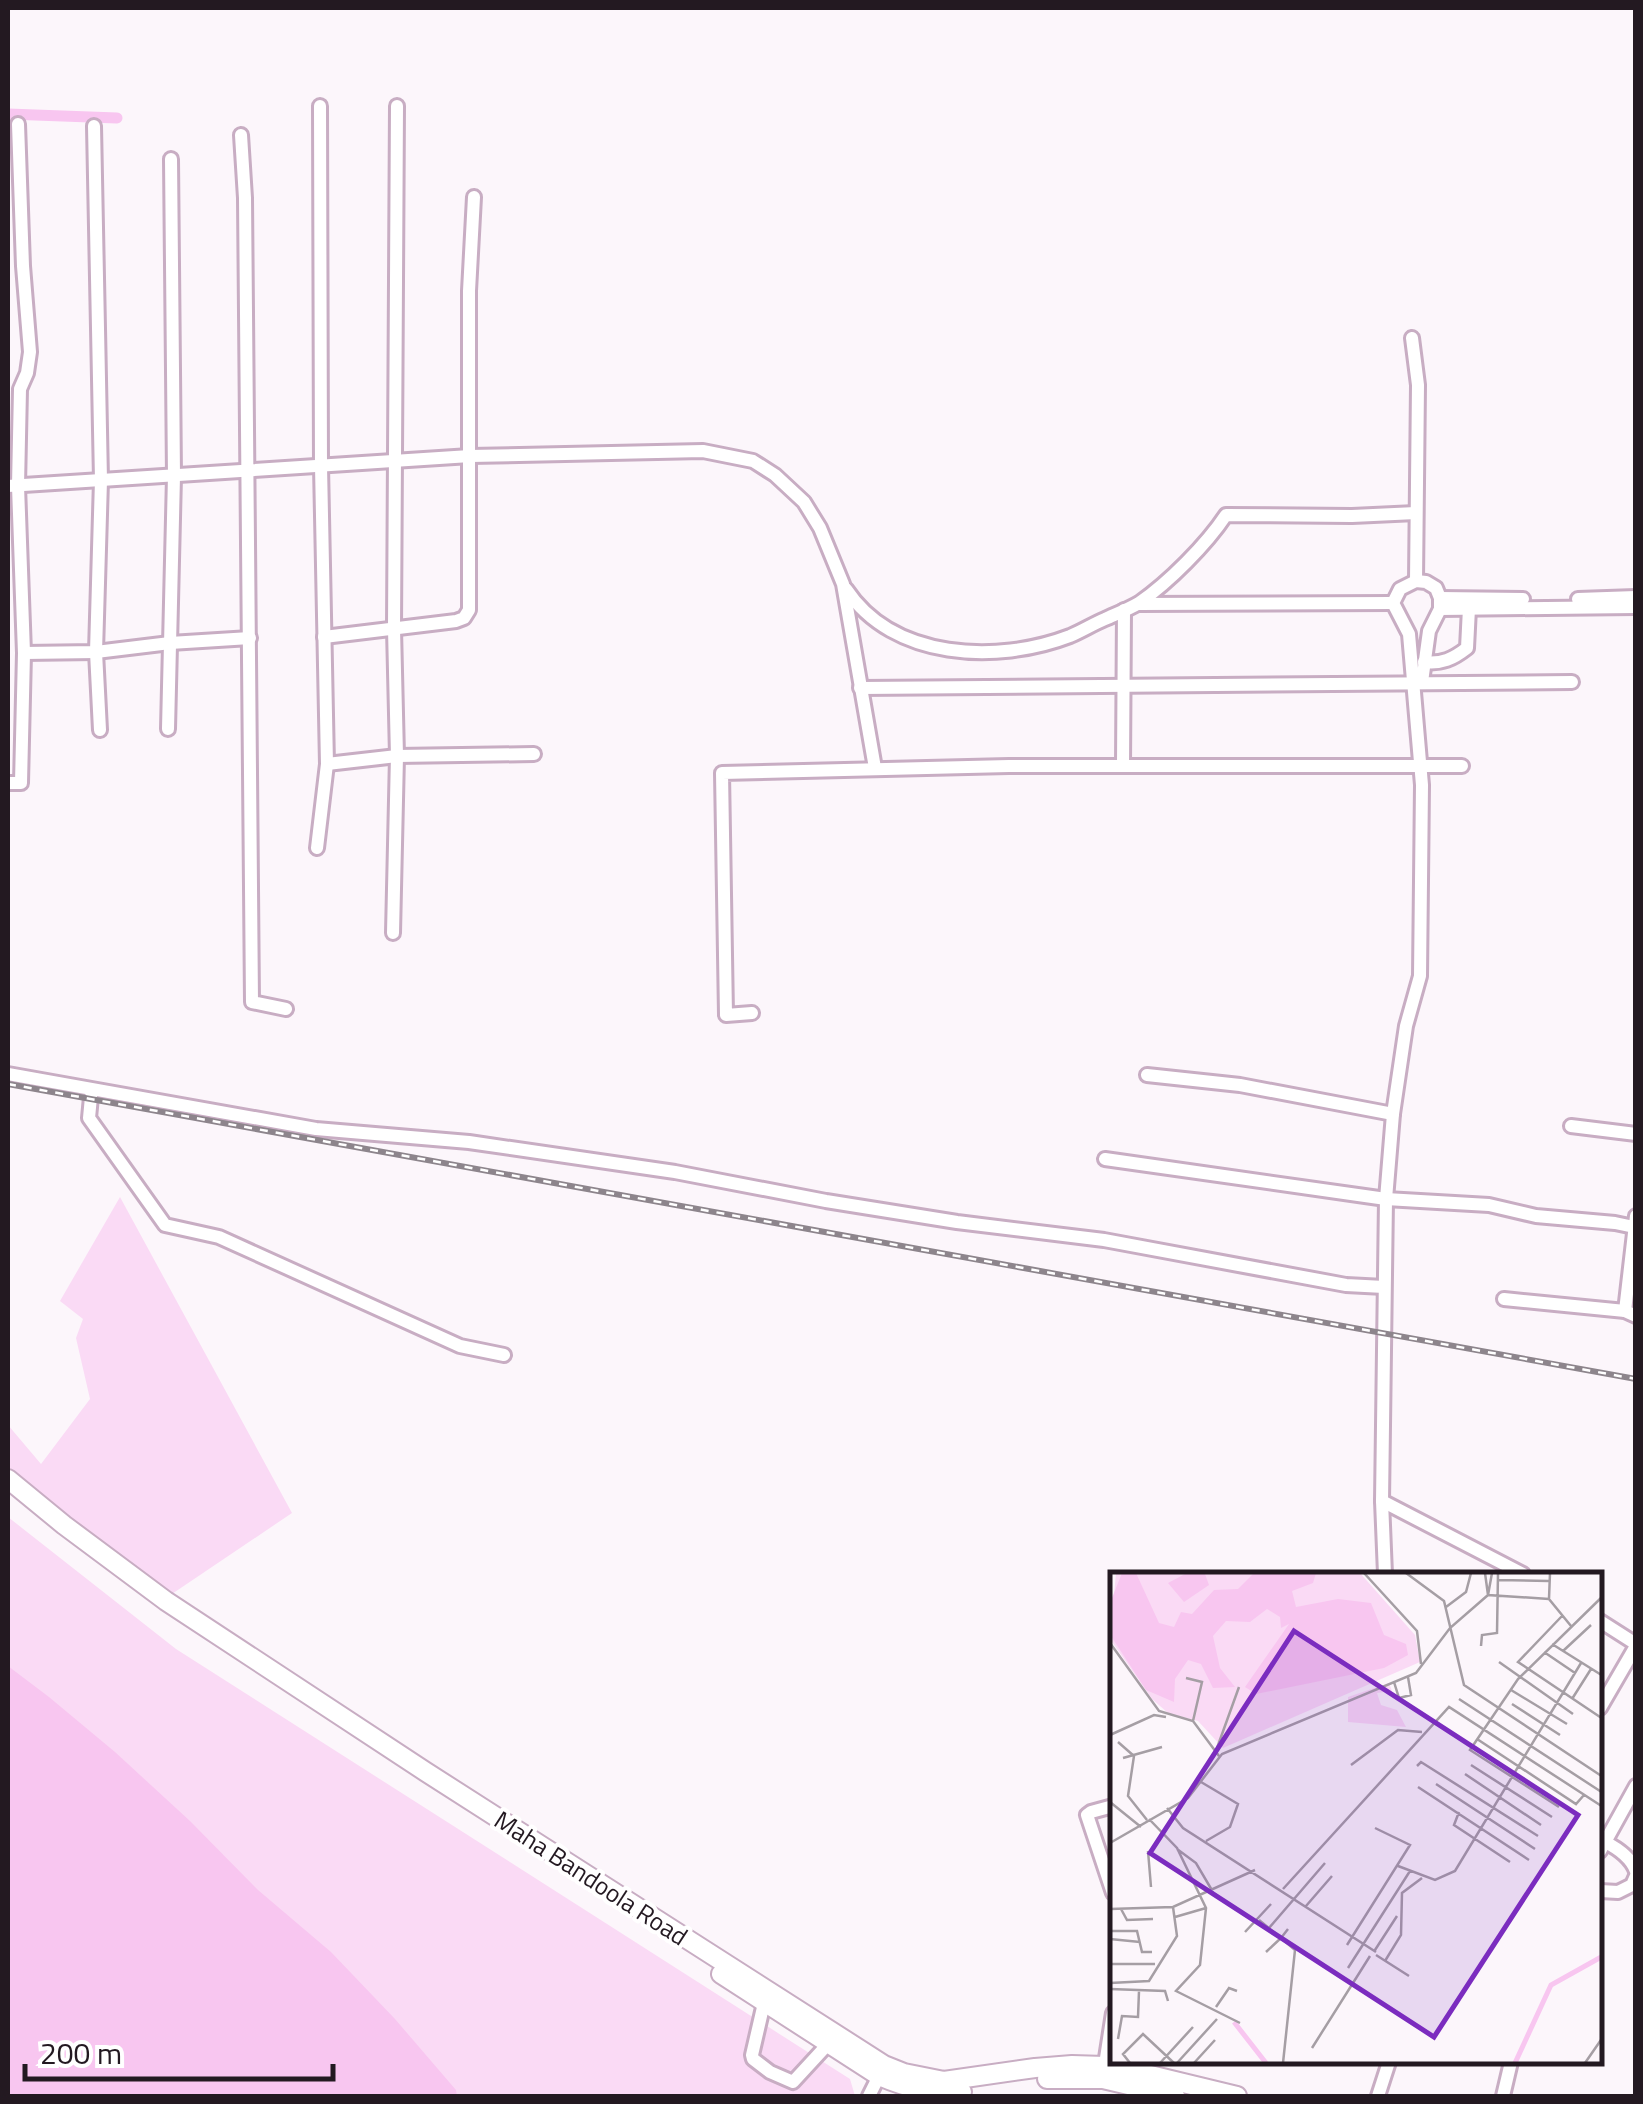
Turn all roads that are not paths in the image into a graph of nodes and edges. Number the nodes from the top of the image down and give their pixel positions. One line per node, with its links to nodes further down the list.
1 (320, 106): 12 (street)
2 (396, 106): 11 (street)
3 (18, 124): 7 (street)
4 (94, 126): 15 (street)
5 (240, 135): 13 (street)
6 (171, 158): 14 (street)
7 (14, 191): 16 (street)
8 (474, 197): 10 (street)
9 (1412, 338): 17 (street)
10 (470, 456): 11 (street); 19 (street); 27 (street)
11 (394, 461): 12 (street); 27 (street)
12 (321, 466): 13 (street); 28 (street)
13 (246, 471): 14 (street); 29 (street)
14 (174, 476): 15 (street); 30 (street)
15 (101, 480): 16 (street); 31 (street)
16 (13, 486): 32 (street)
17 (1416, 513): 18 (street); 22 (street)
18 (1416, 580): 21 (street); 23 (street)
19 (842, 584): 26 (street); 37 (street)
20 (1636, 597): 23 (street)
21 (1392, 603): 22 (street); 35 (street)
22 (1138, 604): 26 (street)
23 (1440, 604): 25 (street); 33 (street)
24 (1636, 607): 25 (street)
25 (1468, 608): 33 (street)
26 (1124, 610): 36 (street)
27 (394, 629): 28 (street); 41 (street)
28 (324, 636): 42 (street)
29 (250, 638): 30 (street); 50 (street)
30 (170, 642): 31 (street); 38 (street)
31 (96, 652): 32 (street); 39 (street)
32 (24, 653): 47 (street)
33 (1424, 662): 35 (street)
34 (1572, 682): 35 (street)
35 (1418, 683): 36 (street); 44 (street)
36 (1123, 686): 37 (street); 43 (street)
37 (860, 688): 46 (street)
38 (168, 729)
39 (100, 730)
40 (534, 754): 41 (street)
41 (397, 756): 42 (street); 49 (street)
42 (327, 764): 48 (street)
43 (1123, 766): 44 (street); 46 (street)
44 (1421, 766): 45 (street); 55 (street)
45 (1462, 766)
46 (875, 768): 51 (street)
47 (8, 783)
48 (317, 848)
49 (392, 932)
50 (286, 1009)
51 (752, 1014)
52 (8, 1074): 61 (street)
53 (1147, 1076): 55 (street)
54 (91, 1097): 64 (street)
55 (1393, 1114): 59 (street)
56 (1571, 1126): 57 (street)
57 (1636, 1134)
58 (1105, 1159): 59 (street)
59 (1386, 1199): 60 (street); 61 (street)
60 (1635, 1222): 63 (street)
61 (1384, 1287): 67 (street)
62 (1504, 1299): 63 (street)
63 (1630, 1314)
64 (504, 1356)
65 (8, 1478): 84 (main road, Maha Bandoola Road)
66 (8, 1494): 79 (main road, Maha Bandoola Road)
67 (1382, 1501): 68 (street); 69 (street)
68 (1385, 1572)
69 (1519, 1572)
70 (1603, 1623): 71 (street)
71 (1636, 1645): 72 (street)
72 (1603, 1703)
73 (1636, 1786): 75 (street)
74 (1110, 1807): 77 (street)
75 (1603, 1846): 76 (street)
76 (1636, 1874): 78 (street)
77 (1110, 1884)
78 (1603, 1892)
79 (764, 2003): 81 (main road, Maha Bandoola Road); 81 (street)
80 (1110, 2033): 85 (street)
81 (828, 2044): 84 (main road, Maha Bandoola Road)
82 (1389, 2064): 90 (street)
83 (1510, 2064): 91 (street)
84 (882, 2070): 86 (main road, Maha Bandoola Road); 87 (street)
85 (1104, 2072): 86 (main road, Maha Bandoola Road); 88 (main road, Maha Bandoola Road); 89 (main road, Maha Bandoola Road)
86 (903, 2085)
87 (870, 2096)
88 (1175, 2096)
89 (1237, 2096)
90 (1378, 2096)
91 (1503, 2096)

